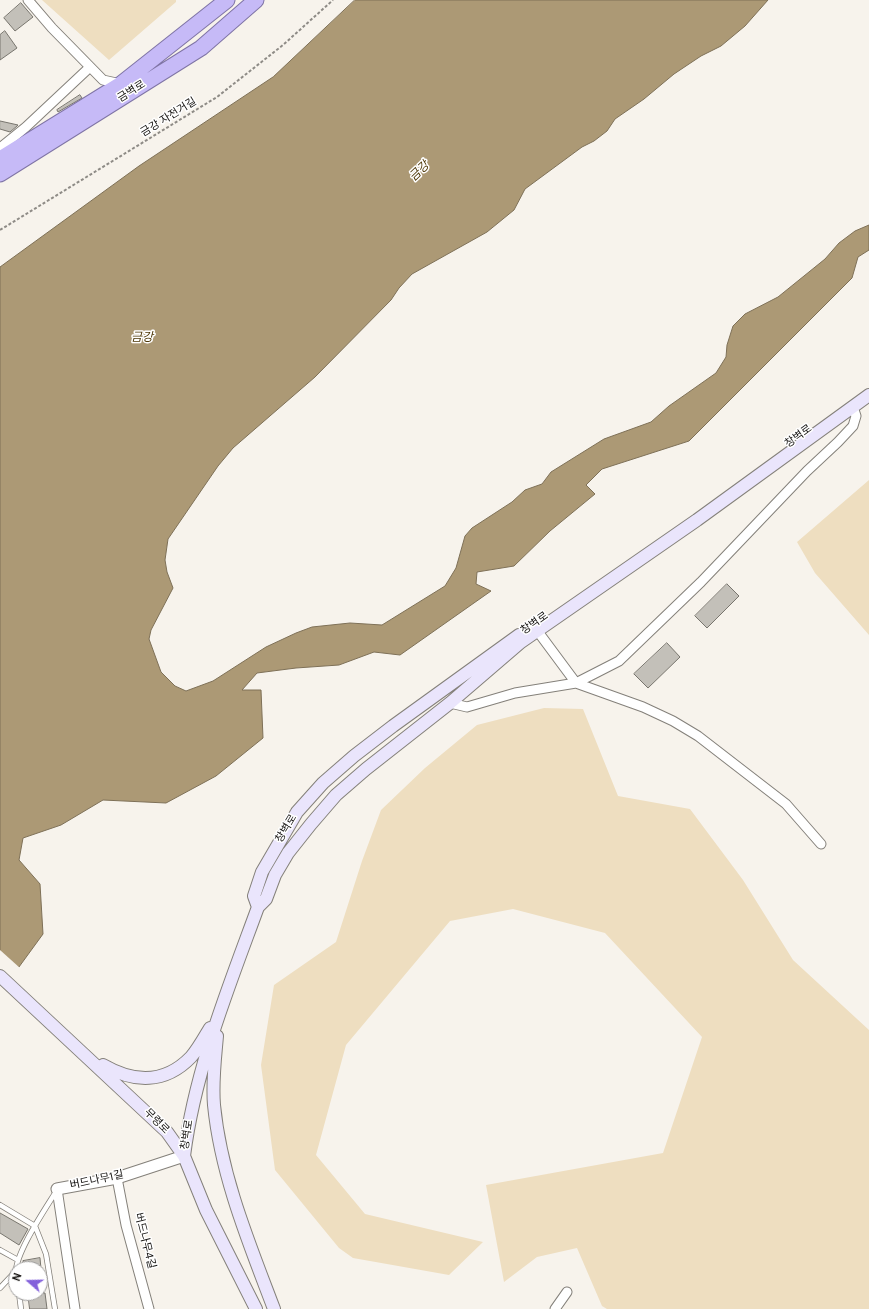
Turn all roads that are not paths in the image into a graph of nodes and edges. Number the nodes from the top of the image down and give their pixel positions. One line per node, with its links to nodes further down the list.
1 (28, 0): 4 (street)
2 (227, 0): 5 (highway, 금벽로)
3 (256, 0): 8 (highway, 금벽로)
4 (90, 67): 5 (street); 6 (street)
5 (121, 84): 7 (highway, 금벽로)
6 (0, 148)
7 (0, 159)
8 (0, 174)
9 (869, 386): 12 (main road, 창벽로)
10 (869, 395): 11 (main road, 창벽로)
11 (854, 407): 12 (main road, 창벽로); 13 (street)
12 (535, 628): 13 (street); 14 (main road, 창벽로); 16 (main road, 창벽로)
13 (576, 683): 14 (street); 15 (street)
14 (450, 703): 16 (main road, 창벽로)
15 (821, 844)
16 (258, 907): 18 (main road, 창벽로)
17 (0, 976): 19 (main road, 무령로)
18 (218, 1017): 19 (main road); 20 (main road, 창벽로); 34 (main road)
19 (86, 1056): 20 (main road, 무령로)
20 (184, 1156): 21 (street, 버드나무1길); 33 (main road, 무령로)
21 (116, 1178): 22 (street, 버드나무1길); 32 (street, 버드나무4길)
22 (57, 1189): 24 (lane); 31 (street, 버드나무1길)
23 (0, 1205): 24 (lane)
24 (35, 1226): 26 (lane); 30 (lane)
25 (0, 1250): 26 (lane)
26 (18, 1260)
27 (8, 1281): 28 (lane)
28 (0, 1288)
29 (568, 1292): 35 (street)
30 (55, 1309)
31 (75, 1309)
32 (148, 1309)
33 (256, 1309)
34 (274, 1309)
35 (555, 1309)

